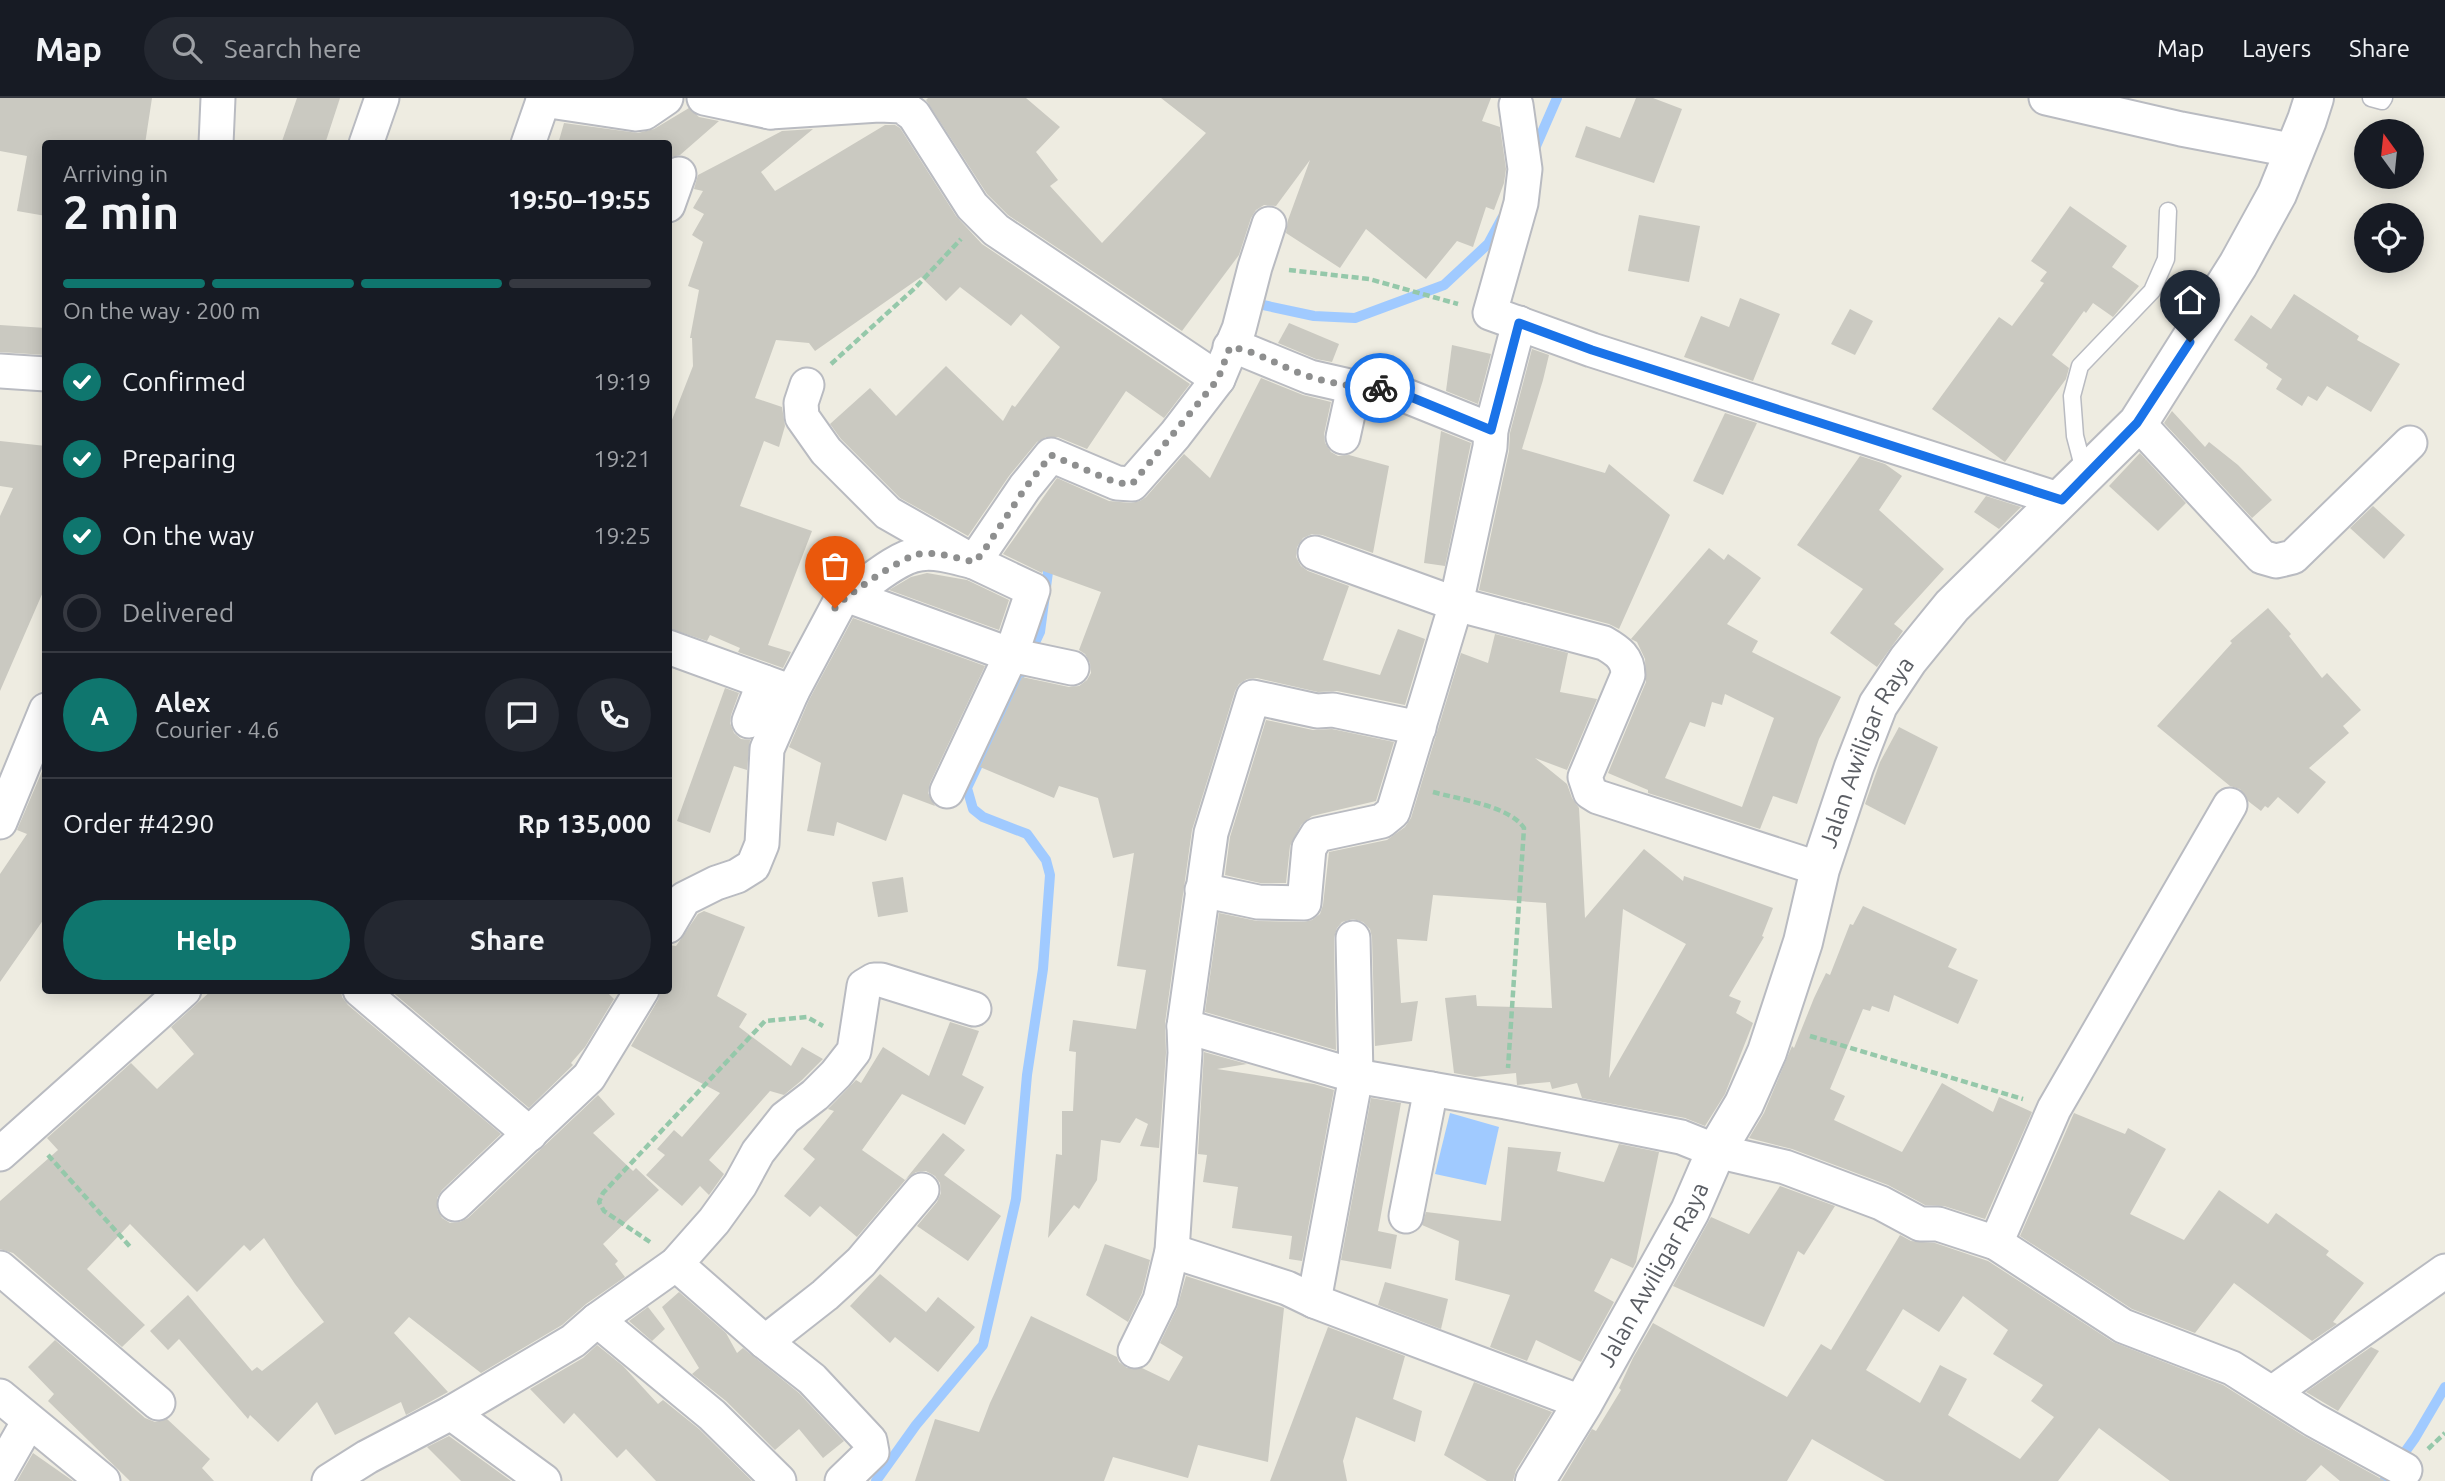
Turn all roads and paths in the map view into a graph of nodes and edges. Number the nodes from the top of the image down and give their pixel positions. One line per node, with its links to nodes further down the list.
1 (218, 98): 12 (street)
2 (382, 98): 13 (street)
3 (666, 98): 9 (street)
4 (704, 98): 10 (street)
5 (2046, 98): 15 (street)
6 (2314, 98): 15 (street, Jalan Awiligar Raya)
7 (2371, 98): 8 (lane)
8 (2384, 98)
9 (544, 99): 14 (street)
10 (776, 105): 19 (street)
11 (1516, 105): 22 (street)
12 (216, 140)
13 (367, 140)
14 (529, 140)
15 (2296, 151): 29 (street, Jalan Awiligar Raya)
16 (679, 174): 17 (street)
17 (672, 194)
18 (2168, 211): 33 (lane)
19 (981, 217): 26 (street); 27 (path)
20 (1269, 224): 21 (street)
21 (1255, 267): 22 (path); 23 (street)
22 (1504, 318): 30 (street); 33 (street)
23 (1230, 347): 26 (street); 28 (street)
24 (0, 371): 25 (street)
25 (42, 374)
26 (1218, 379): 35 (street)
27 (807, 385): 35 (street)
28 (1354, 387): 30 (street); 31 (street)
29 (2137, 423): 32 (street); 33 (street, Jalan Awiligar Raya)
30 (1491, 430): 37 (street)
31 (1342, 437)
32 (2410, 443)
33 (2074, 488): 49 (street, Jalan Awiligar Raya)
34 (1315, 553): 37 (street)
35 (974, 562): 36 (street); 39 (street)
36 (849, 596): 39 (street); 41 (street)
37 (1456, 604): 44 (street); 49 (street)
38 (672, 649): 41 (street)
39 (1011, 655): 40 (street); 46 (street)
40 (1072, 668)
41 (778, 687): 43 (street); 51 (street)
42 (42, 720): 48 (street)
43 (749, 721)
44 (1419, 728): 45 (street); 50 (street)
45 (1402, 784): 50 (street); 62 (path)
46 (947, 791)
47 (2230, 805): 63 (street)
48 (0, 822)
49 (1820, 869): 57 (street, Jalan Awiligar Raya)
50 (1202, 890): 58 (street)
51 (672, 919)
52 (1353, 938): 60 (street)
53 (180, 994): 65 (street)
54 (365, 994): 64 (street)
55 (640, 994): 64 (street)
56 (974, 1009): 59 (street)
57 (1776, 1025): 63 (path); 66 (street, Jalan Awiligar Raya)
58 (1184, 1026): 60 (street); 72 (street)
59 (853, 1051): 73 (street); 73 (path)
60 (1356, 1076): 61 (street); 76 (street)
61 (1431, 1089): 62 (street); 69 (street)
62 (1506, 1102): 66 (street)
63 (2054, 1109): 70 (street)
64 (530, 1134): 68 (street)
65 (12, 1144): 71 (path)
66 (1716, 1151): 70 (street); 83 (street, Jalan Awiligar Raya)
67 (922, 1190): 78 (street)
68 (455, 1204)
69 (1406, 1216)
70 (1996, 1243): 80 (street)
71 (132, 1249)
72 (1172, 1251): 76 (street); 79 (street)
73 (676, 1265): 77 (street); 78 (street)
74 (0, 1268): 82 (street)
75 (2445, 1270): 80 (street)
76 (1314, 1301): 83 (street)
77 (597, 1320): 84 (street); 91 (street)
78 (765, 1342): 92 (street)
79 (1135, 1351)
80 (2272, 1393): 86 (street)
81 (0, 1395): 85 (street)
82 (158, 1403)
83 (1583, 1403): 93 (street, Jalan Awiligar Raya)
84 (451, 1413): 89 (street); 90 (street)
85 (29, 1421): 87 (street); 88 (street)
86 (2405, 1470)
87 (0, 1472)
88 (103, 1481)
89 (331, 1481)
90 (544, 1481)
91 (779, 1481)
92 (842, 1481)
93 (1535, 1481)

